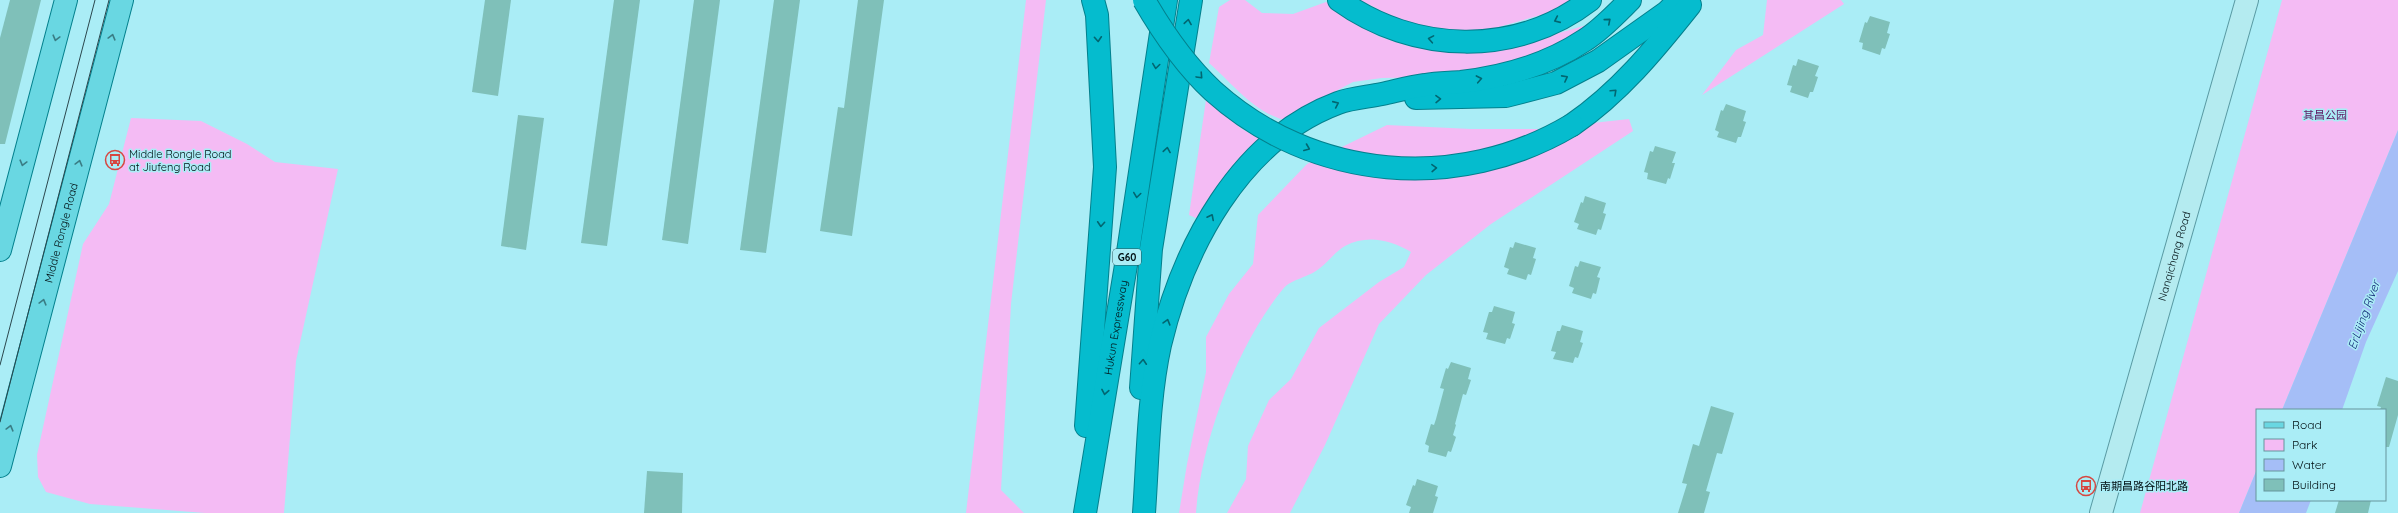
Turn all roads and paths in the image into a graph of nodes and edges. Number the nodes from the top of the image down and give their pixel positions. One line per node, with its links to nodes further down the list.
1 (66, 0): 14 (main road, one-way to 14)
2 (122, 0): 15 (main road, Middle Rongle Road, one-way to 2)
3 (1093, 0): 16 (highway, one-way to 16)
4 (1144, 0): 11 (highway, one-way to 11, bridge)
5 (1166, 0): 17 (highway, Hukun Expressway / G60, one-way to 17)
6 (1191, 0): 18 (highway, G60, one-way to 6)
7 (1339, 0): 8 (highway, one-way to 7)
8 (1590, 0)
9 (1630, 0): 13 (highway, one-way to 9)
10 (1678, 0): 13 (highway, one-way to 10)
11 (1694, 0)
12 (2247, 0): 20 (main road, Nanqichang Road)
13 (1385, 93): 19 (highway, one-way to 13)
14 (0, 250)
15 (0, 466)
16 (1080, 513)
17 (1085, 513)
18 (1131, 513)
19 (1144, 513)
20 (2101, 513)

